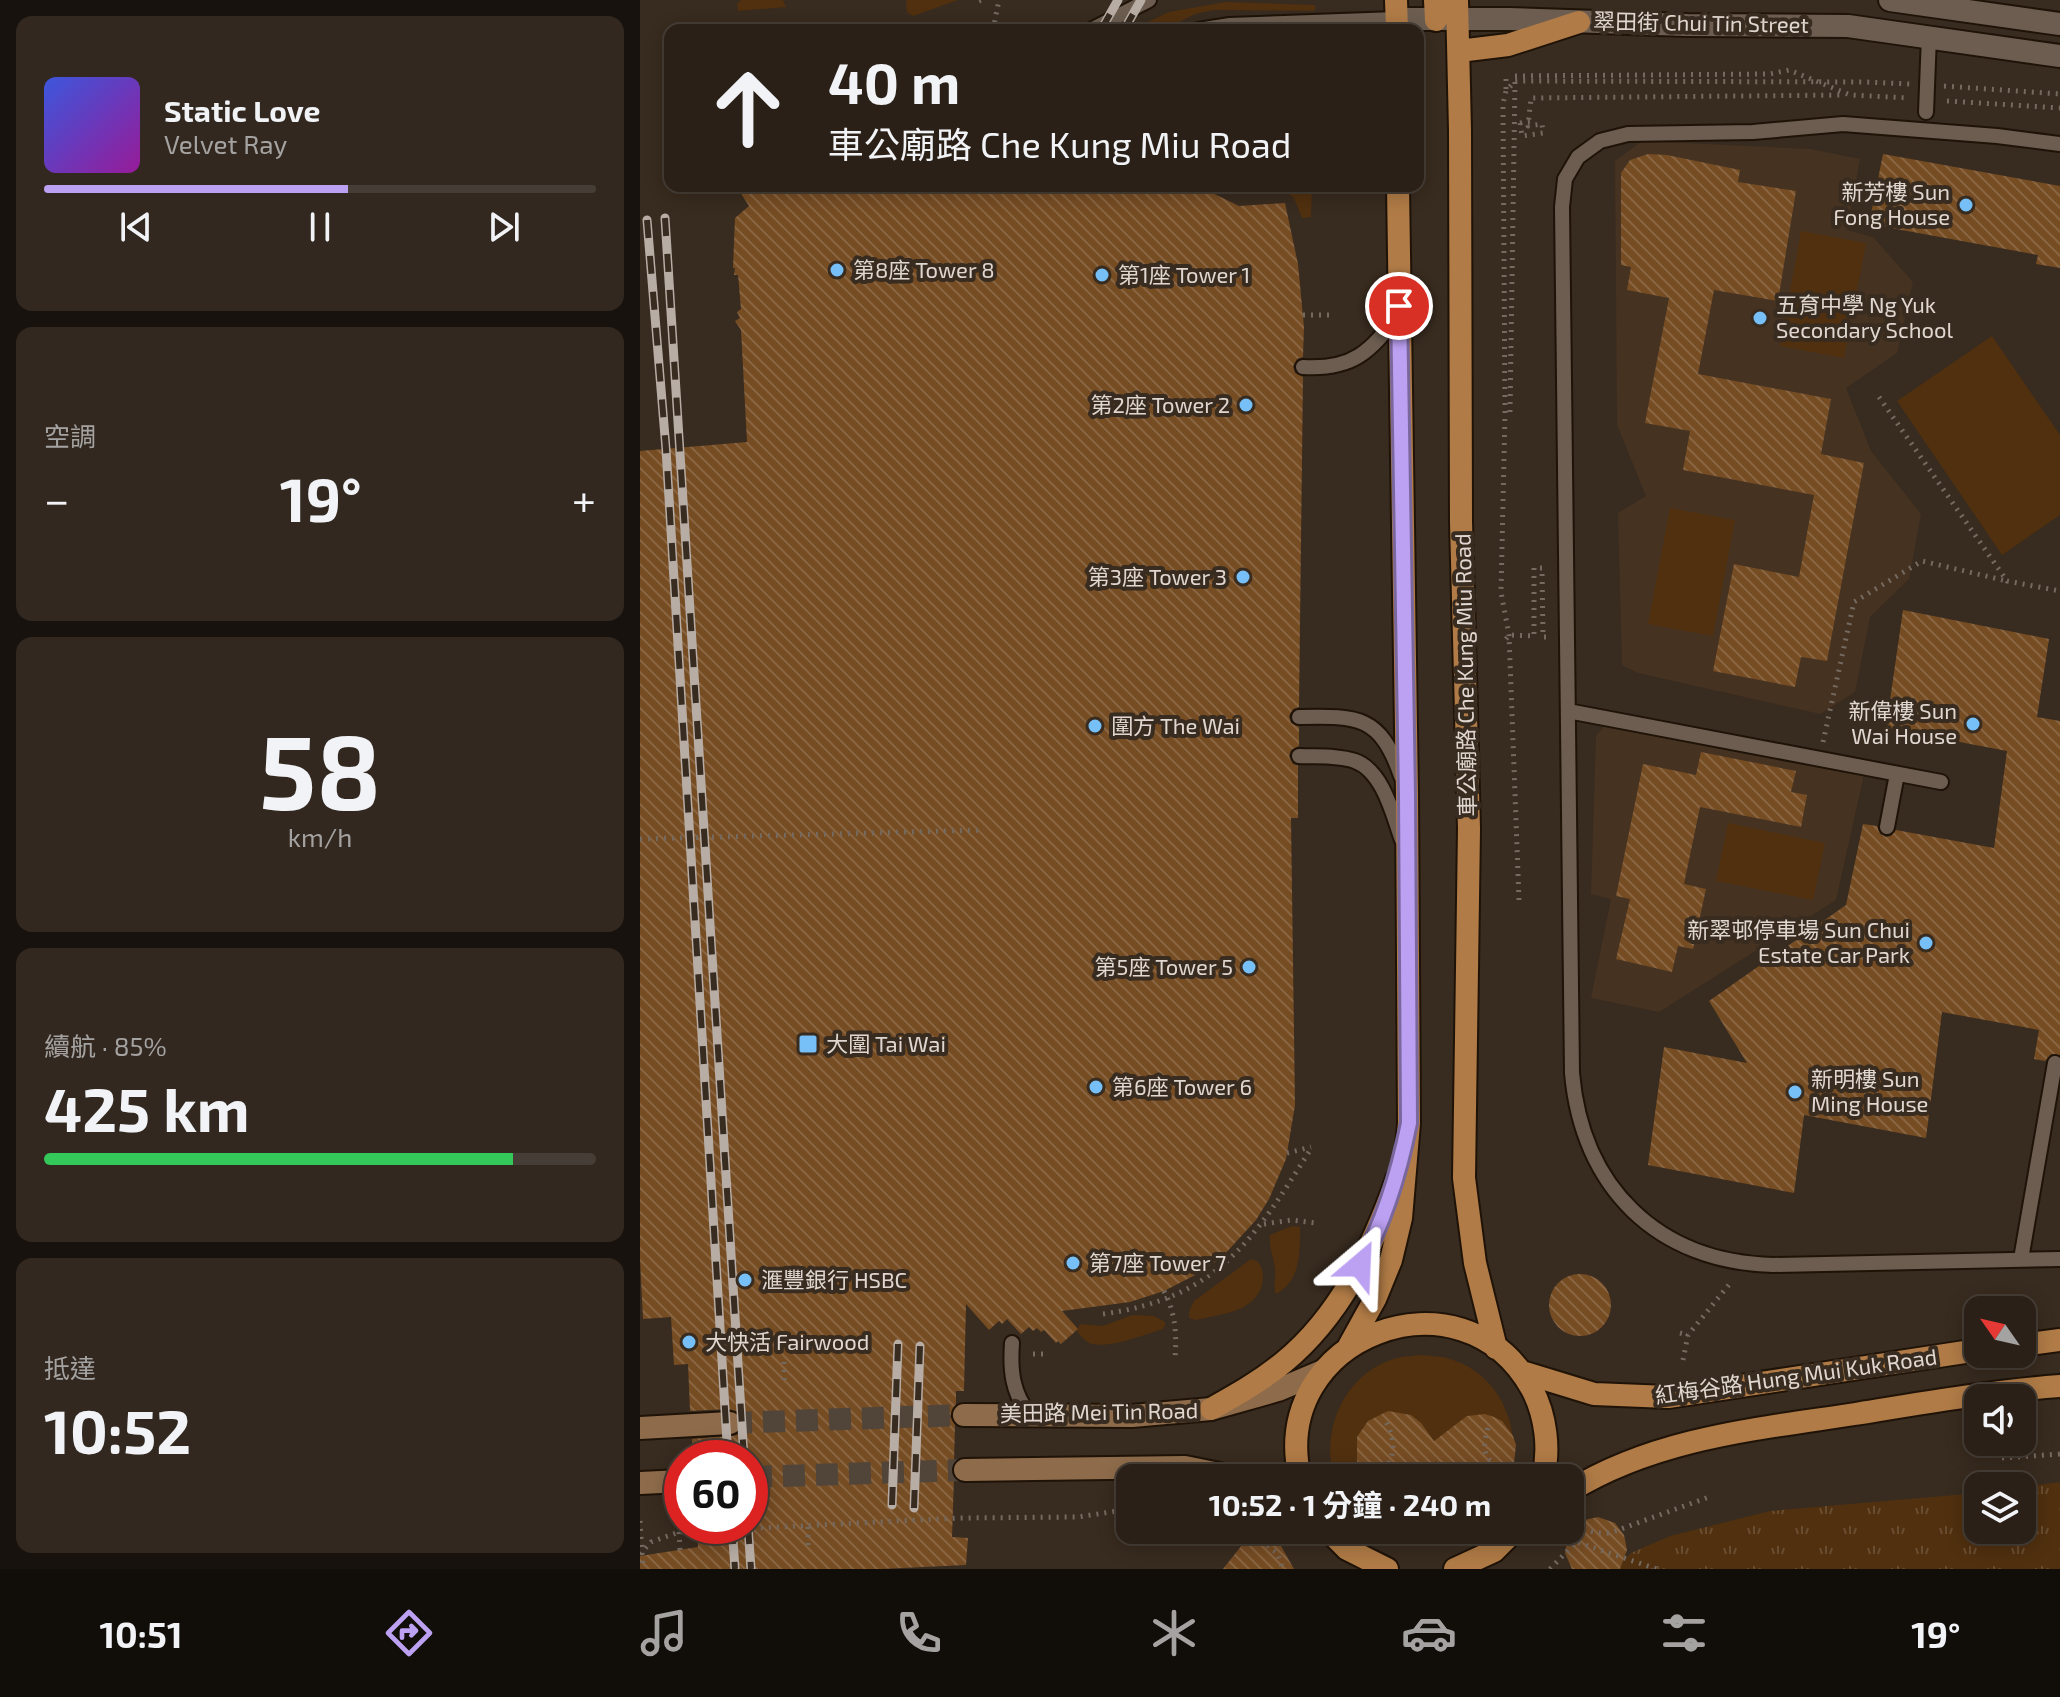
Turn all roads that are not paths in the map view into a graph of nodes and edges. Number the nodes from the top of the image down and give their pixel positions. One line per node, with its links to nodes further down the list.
1 (1149, 0): 7 (lane)
2 (1890, 0): 3 (street)
3 (1932, 3): 9 (street)
4 (1446, 10): 5 (street, 翠田街 Chui Tin Street); 6 (street, 翠田街 Chui Tin Street); 11 (main road, 車公廟路 Che Kung Miu Road)
5 (1397, 16): 8 (lane, 翠田街 Chui Tin Street)
6 (1579, 22): 10 (street, 翠田街 Chui Tin Street); 11 (main road)
7 (1103, 24)
8 (1324, 24)
9 (2060, 24)
10 (1929, 36): 12 (street, 翠田街 Chui Tin Street); 13 (lane)
11 (1459, 51): 34 (main road, 車公廟路 Che Kung Miu Road)
12 (2060, 56)
13 (1927, 106)
14 (2060, 144): 18 (lane)
15 (1398, 192): 16 (main road)
16 (1399, 314): 17 (lane); 23 (main road)
17 (1303, 367)
18 (1568, 711): 21 (lane); 28 (lane)
19 (1299, 717): 23 (lane)
20 (1299, 756): 25 (lane)
21 (1897, 774): 22 (lane); 24 (lane)
22 (1941, 782)
23 (1407, 795): 25 (main road)
24 (1887, 827)
25 (1408, 859): 27 (main road)
26 (2055, 1063): 28 (lane)
27 (1409, 1123): 33 (main road); 39 (main road)
28 (2021, 1259): 29 (lane)
29 (2060, 1259)
30 (2060, 1340): 32 (main road)
31 (1012, 1343): 41 (lane)
32 (2036, 1343)
33 (1349, 1346): 34 (main road); 36 (main road)
34 (1496, 1348): 37 (main road)
35 (1964, 1352): 37 (main road, 紅梅谷路 Hung Mui Kuk Road)
36 (1323, 1371): 39 (main road, 美田路 Mei Tin Road); 44 (main road)
37 (1522, 1372): 45 (main road)
38 (2060, 1386): 50 (main road, 紅梅谷路 Hung Mui Kuk Road)
39 (1211, 1409): 41 (main road, 美田路 Mei Tin Road)
40 (964, 1415): 41 (main road, 美田路 Mei Tin Road)
41 (1030, 1415)
42 (730, 1423): 43 (main road)
43 (640, 1428)
44 (1298, 1464)
45 (1545, 1464)
46 (1116, 1468): 47 (main road)
47 (965, 1470)
48 (664, 1482): 49 (main road)
49 (640, 1483)
50 (1584, 1484)
51 (1503, 1544): 53 (main road)
52 (1352, 1559): 54 (main road)
53 (1490, 1560): 55 (main road)
54 (1387, 1569)
55 (1455, 1569)

